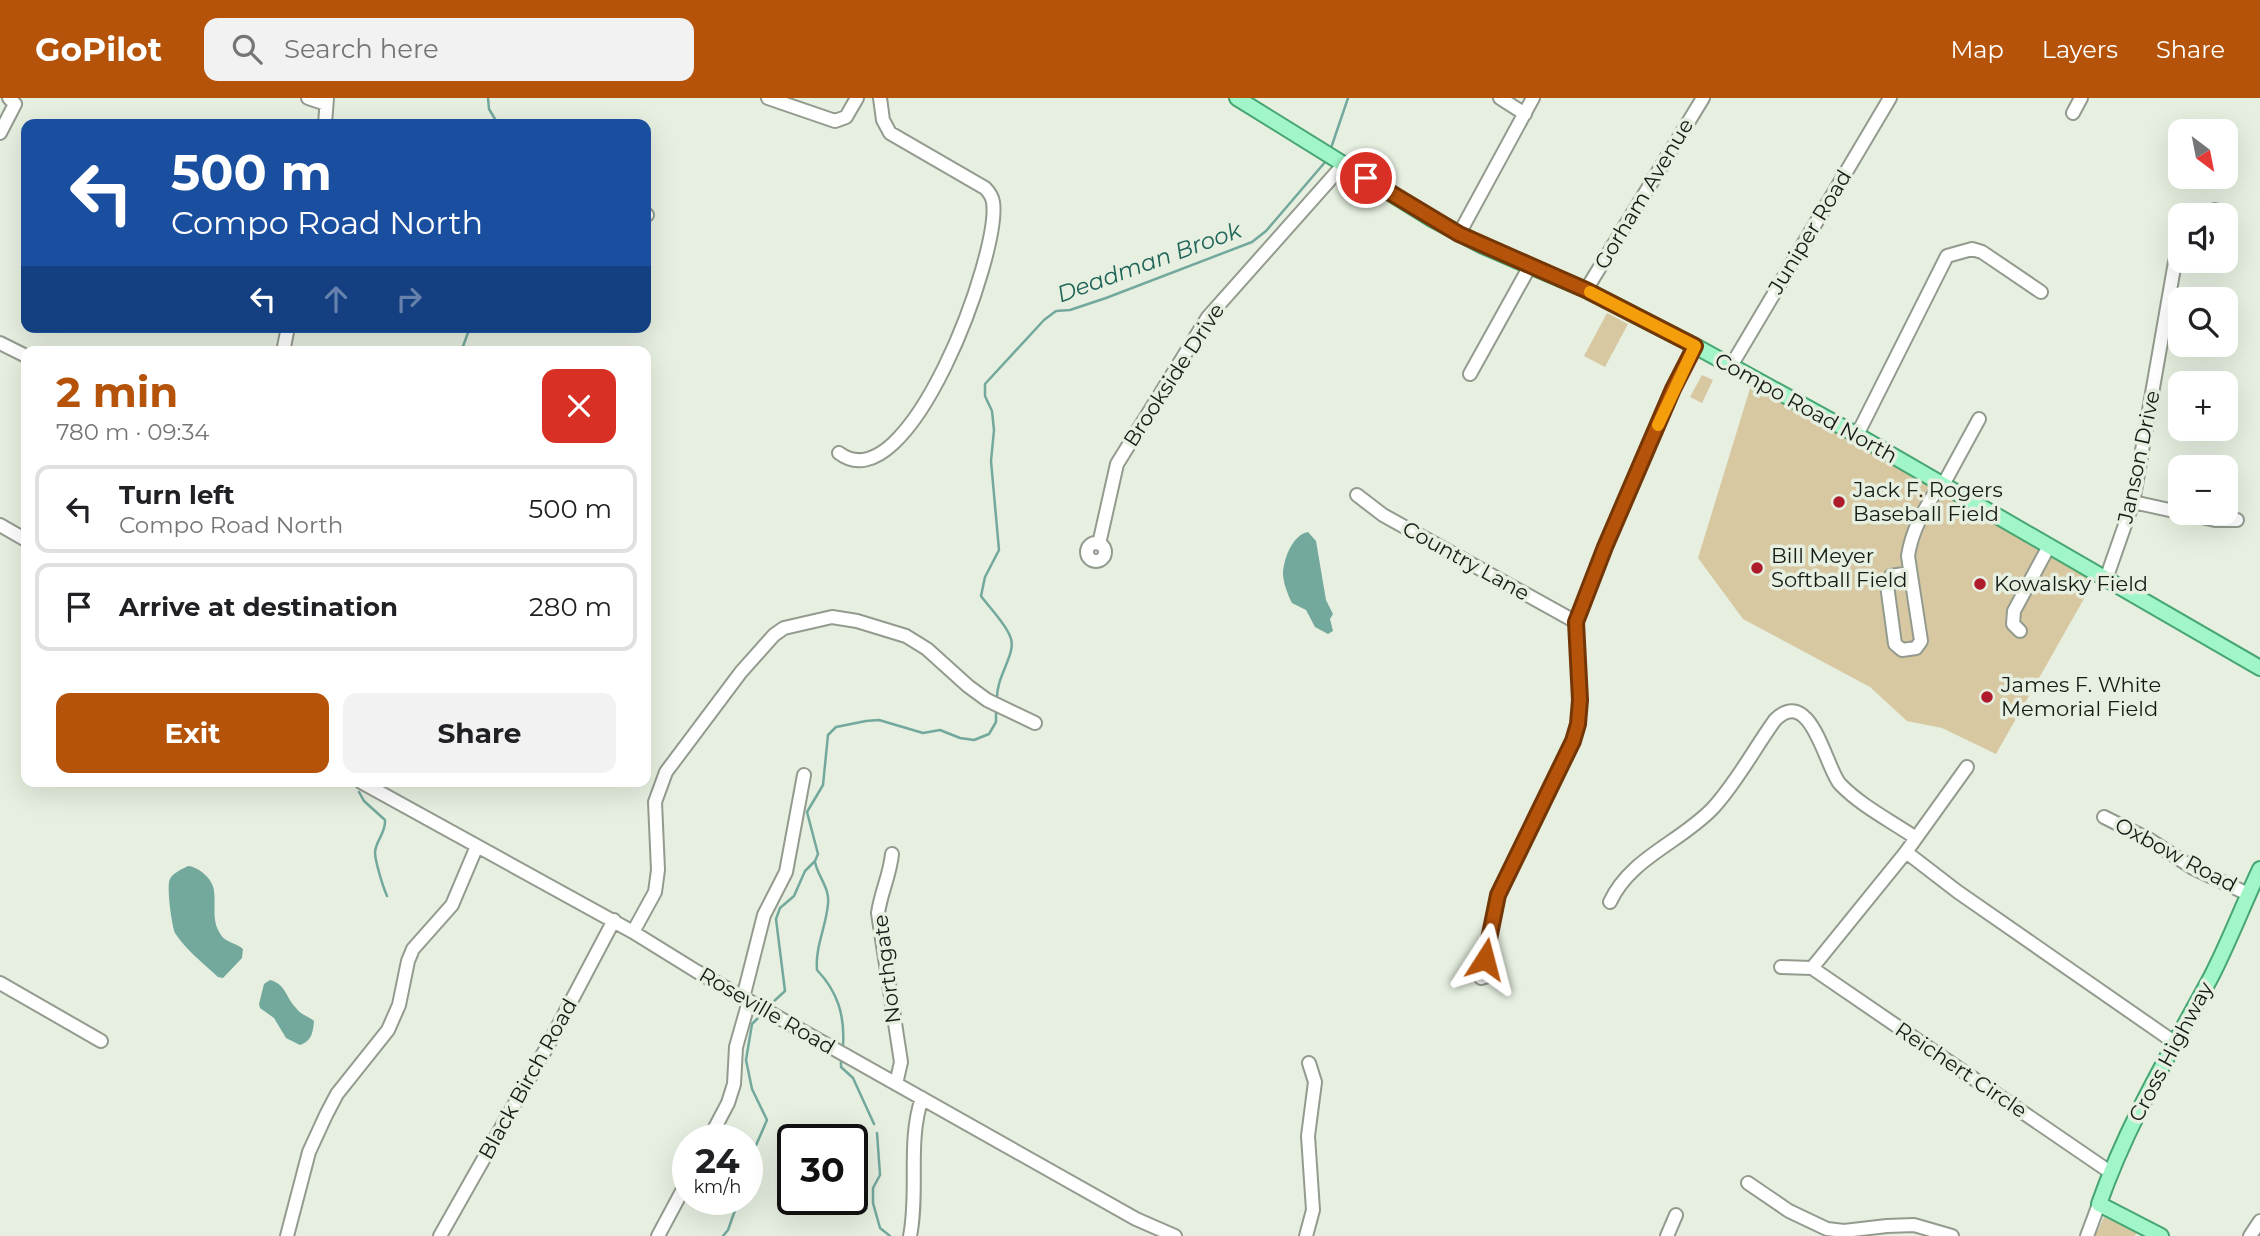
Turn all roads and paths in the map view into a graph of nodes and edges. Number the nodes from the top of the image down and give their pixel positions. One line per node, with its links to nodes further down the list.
1 (4, 98): 14 (street)
2 (9, 98): 17 (street)
3 (308, 98): 13 (street)
4 (768, 98): 5 (street)
5 (858, 98)
6 (880, 98): 33 (street)
7 (1237, 98): 20 (main road, Compo Road North)
8 (1500, 98): 16 (street)
9 (1533, 98): 16 (street)
10 (1703, 98): 24 (street, Gorham Avenue)
11 (1891, 98): 29 (street, Juniper Road)
12 (2081, 98): 15 (street)
13 (326, 101): 18 (street)
14 (0, 102)
15 (2073, 113)
16 (1525, 114): 21 (street)
17 (3, 118): 19 (street)
18 (325, 119)
19 (0, 133)
20 (1334, 158): 21 (main road, Compo Road North); 40 (street, Brookside Drive)
21 (1459, 234): 22 (main road, Compo Road North)
22 (1530, 267): 24 (main road, Compo Road North); 30 (street)
23 (2173, 273): 36 (street, Janson Drive)
24 (1586, 290): 27 (main road, Compo Road North)
25 (2041, 292): 32 (street)
26 (0, 344): 28 (street)
27 (1695, 346): 29 (main road, Compo Road North); 44 (street)
28 (21, 354)
29 (1731, 366): 32 (main road, Compo Road North)
30 (1470, 374)
31 (1979, 419): 34 (street)
32 (1857, 435): 34 (main road, Compo Road North)
33 (839, 453)
34 (1942, 484): 41 (main road, Compo Road North); 42 (street)
35 (1357, 495): 44 (street, Country Lane)
36 (2133, 502): 37 (street); 43 (street, Janson Drive)
37 (2168, 510)
38 (0, 525): 39 (street)
39 (21, 537)
40 (1099, 544)
41 (2049, 546): 43 (main road, Compo Road North); 45 (street)
42 (1910, 573): 42 (street)
43 (2106, 579): 46 (main road, Compo Road North)
44 (1576, 622): 61 (street)
45 (2020, 631)
46 (2260, 668)
47 (1035, 723): 60 (street)
48 (1967, 767): 52 (street)
49 (804, 775): 65 (street)
50 (370, 787): 53 (street, Roseville Road)
51 (2104, 817): 57 (street, Oxbow Road)
52 (1916, 838): 54 (street); 58 (street)
53 (477, 846): 59 (street, Roseville Road); 79 (street)
54 (1906, 852): 63 (street); 67 (street)
55 (892, 854): 69 (street, Northgate)
56 (2260, 869): 57 (main road, Cross Highway)
57 (2248, 894): 67 (main road, Cross Highway)
58 (1611, 902)
59 (614, 920): 60 (street, Roseville Road); 80 (street, Black Birch Road)
60 (633, 932): 65 (street, Roseville Road)
61 (1485, 959)
62 (1781, 967): 63 (street)
63 (1812, 968): 72 (street, Reichert Circle)
64 (0, 983): 66 (street)
65 (746, 1000): 69 (street, Roseville Road); 71 (street)
66 (101, 1041)
67 (2174, 1042): 72 (main road, Cross Highway)
68 (1309, 1063): 83 (street)
69 (896, 1084): 70 (street, Roseville Road)
70 (922, 1098): 78 (street, Roseville Road); 82 (street)
71 (717, 1124)
72 (2110, 1172): 74 (main road, Cross Highway)
73 (1748, 1183): 85 (street)
74 (2099, 1204): 86 (street, Cross Highway); 87 (main road)
75 (672, 1210): 81 (street)
76 (1676, 1215): 84 (street)
77 (2260, 1221): 88 (street)
78 (1172, 1235)
79 (287, 1236)
80 (440, 1236)
81 (658, 1236)
82 (910, 1236)
83 (1306, 1236)
84 (1667, 1236)
85 (1952, 1236)
86 (2087, 1236)
87 (2161, 1236)
88 (2249, 1236)

